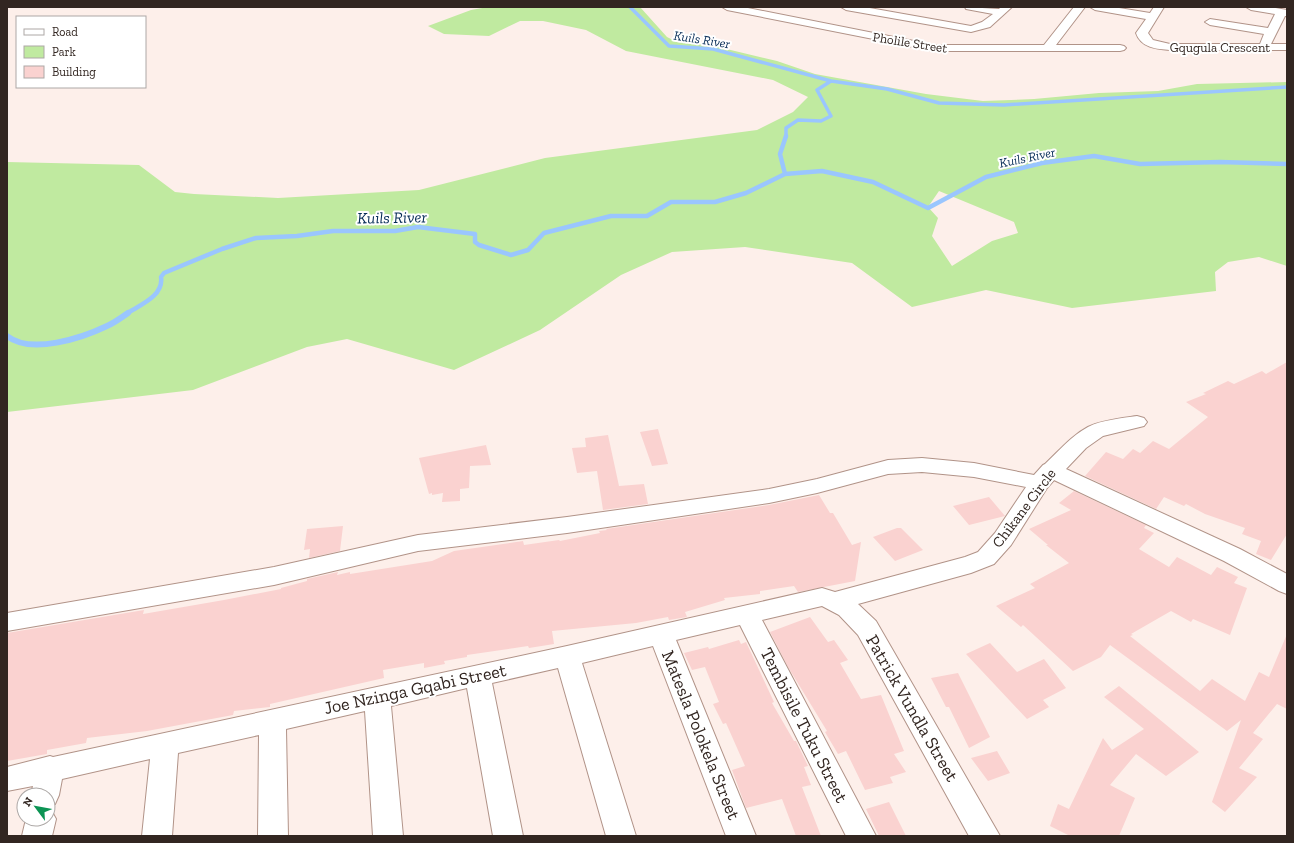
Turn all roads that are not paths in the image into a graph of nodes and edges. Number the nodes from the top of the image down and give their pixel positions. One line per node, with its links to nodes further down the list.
1 (727, 7): 16 (street, Pholile Street)
2 (846, 7): 8 (street)
3 (970, 7): 8 (street)
4 (1080, 7): 16 (street)
5 (1095, 7): 10 (street)
6 (1160, 7): 10 (street, Gqugula Crescent)
7 (1251, 7): 9 (street)
8 (1004, 10)
9 (1284, 13): 12 (street)
10 (1152, 17): 13 (street, Gqugula Crescent)
11 (1210, 22): 12 (street)
12 (1270, 32): 13 (street)
13 (1264, 47): 14 (street, Gqugula Crescent)
14 (1287, 47)
15 (1120, 48): 16 (street, Pholile Street)
16 (1046, 49)
17 (1137, 422): 18 (street, Chikane Circle)
18 (1044, 476): 19 (street); 20 (street, Chikane Circle); 22 (street)
19 (1287, 585)
20 (828, 599): 21 (street, Joe Nzinga Gqabi Street); 39 (street, Patrick Vundla Street)
21 (747, 614): 23 (street, Joe Nzinga Gqabi Street); 38 (street, Tembisile Tuku Street)
22 (7, 622)
23 (661, 634): 24 (street, Joe Nzinga Gqabi Street); 37 (street, Matesla Polokela Street)
24 (567, 656): 25 (street, Joe Nzinga Gqabi Street); 36 (street)
25 (478, 675): 26 (street, Joe Nzinga Gqabi Street); 35 (street)
26 (377, 698): 27 (street, Joe Nzinga Gqabi Street); 34 (street)
27 (274, 720): 28 (street, Joe Nzinga Gqabi Street); 33 (street)
28 (165, 745): 29 (street, Joe Nzinga Gqabi Street); 32 (street)
29 (50, 768): 30 (street, Joe Nzinga Gqabi Street); 31 (street)
30 (7, 779)
31 (46, 787)
32 (157, 836)
33 (272, 836)
34 (388, 836)
35 (508, 836)
36 (621, 836)
37 (741, 836)
38 (861, 836)
39 (985, 836)

